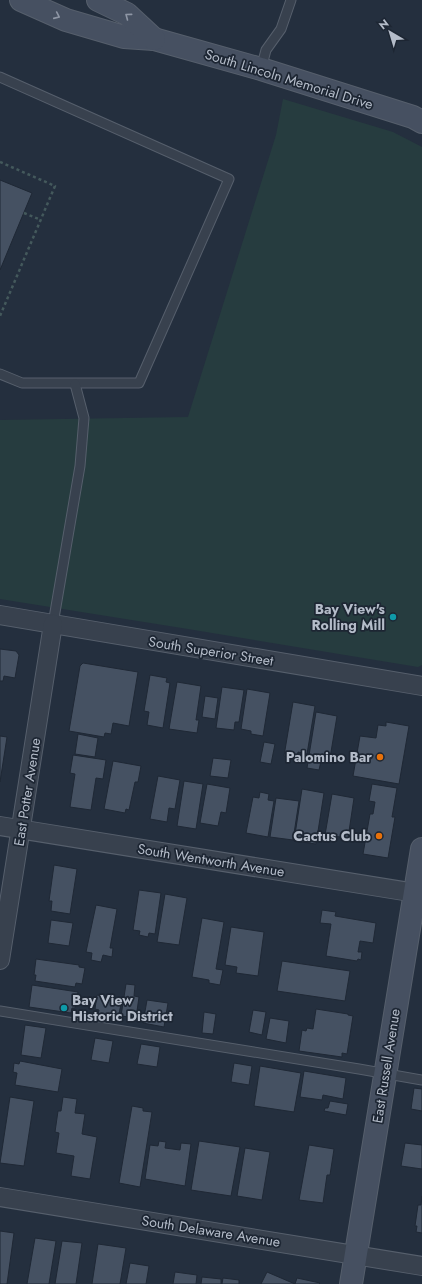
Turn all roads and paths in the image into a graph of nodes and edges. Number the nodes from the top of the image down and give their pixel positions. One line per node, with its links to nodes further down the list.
1 (21, 0): 4 (main road, South Lincoln Memorial Drive, one-way to 4)
2 (98, 0): 4 (main road, South Lincoln Memorial Drive, one-way to 2)
3 (291, 0): 5 (lane)
4 (154, 39): 5 (main road, South Lincoln Memorial Drive)
5 (261, 70): 7 (main road, South Lincoln Memorial Drive)
6 (0, 77): 13 (lane)
7 (422, 122)
8 (0, 162): 10 (path)
9 (24, 213): 10 (path)
10 (41, 220): 11 (path)
11 (0, 316)
12 (0, 374): 13 (lane)
13 (75, 384): 15 (lane)
14 (0, 616): 15 (street, South Superior Street)
15 (54, 624): 16 (street, South Superior Street); 18 (street, East Potter Avenue)
16 (422, 686)
17 (0, 826): 18 (street, South Wentworth Avenue)
18 (22, 829): 20 (street, South Wentworth Avenue); 21 (street, East Potter Avenue)
19 (422, 849): 20 (main road, East Russell Avenue)
20 (418, 894): 23 (main road, East Russell Avenue)
21 (0, 960)
22 (0, 1011): 23 (lane)
23 (384, 1074): 24 (lane); 26 (main road, East Russell Avenue)
24 (422, 1080)
25 (0, 1197): 26 (street, South Delaware Avenue)
26 (355, 1255): 27 (street, South Delaware Avenue); 28 (main road, East Russell Avenue)
27 (422, 1266)
28 (351, 1284)

